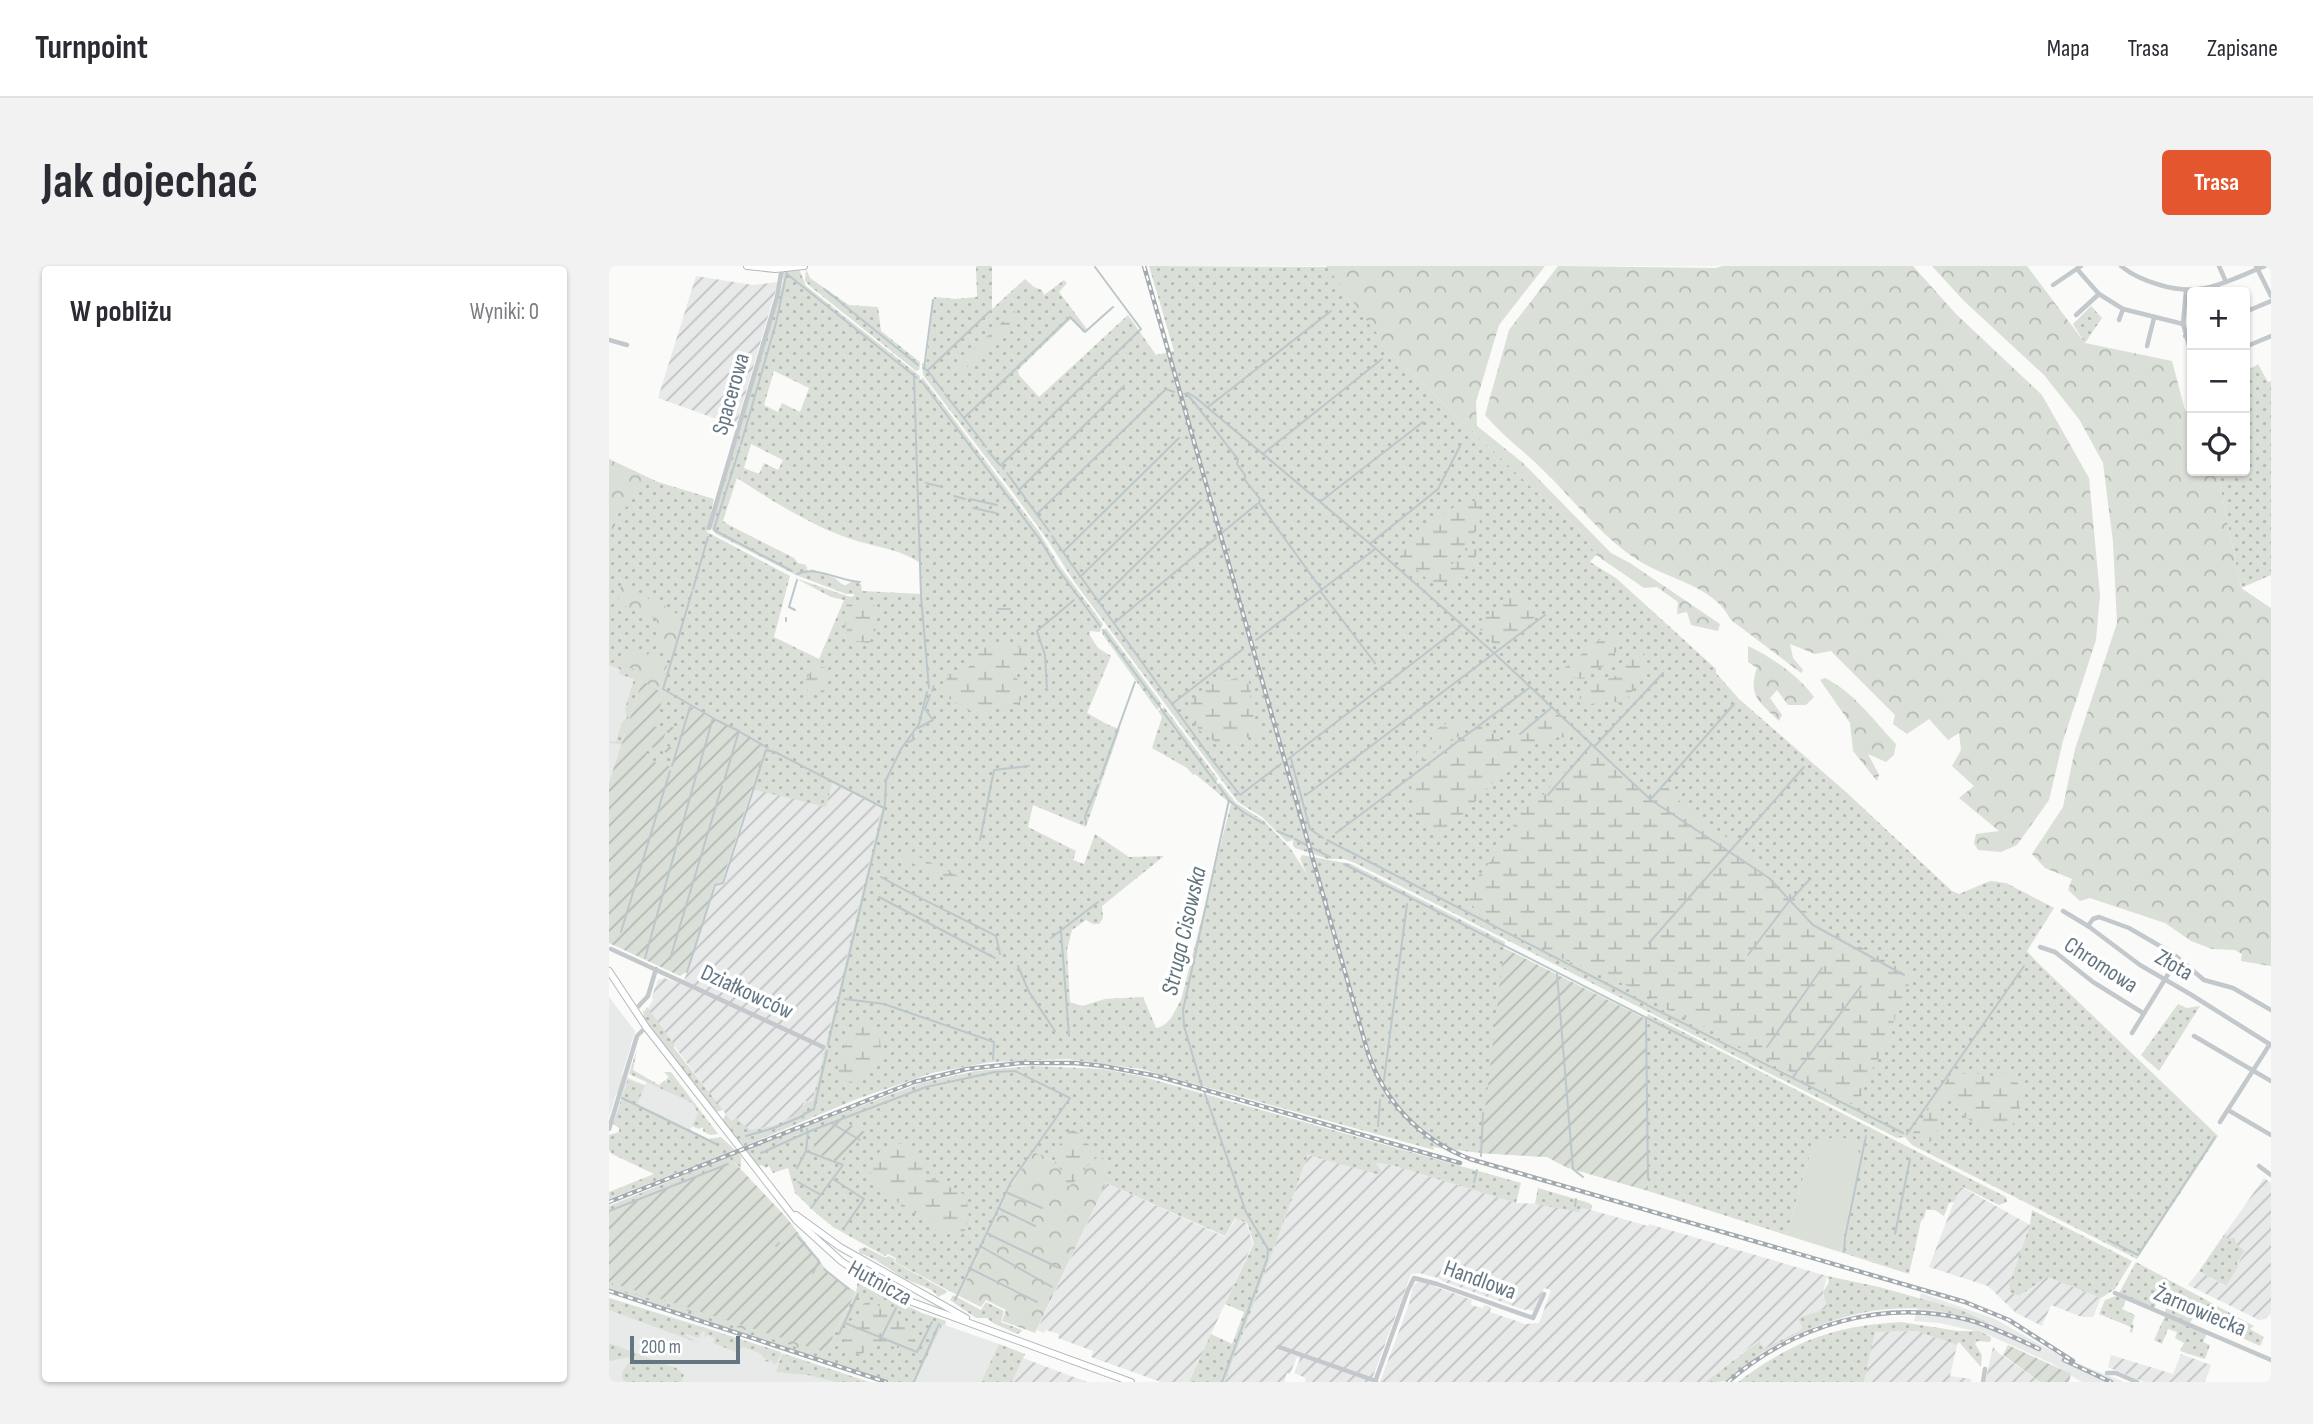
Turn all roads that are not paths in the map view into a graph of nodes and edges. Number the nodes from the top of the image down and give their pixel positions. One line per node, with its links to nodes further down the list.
1 (747, 266): 8 (main road)
2 (804, 266): 8 (main road)
3 (2121, 266): 9 (street)
4 (2219, 266): 10 (street)
5 (2265, 266): 7 (street)
6 (2079, 267): 11 (street); 13 (street)
7 (2257, 267): 10 (street); 14 (street)
8 (782, 268): 29 (street, Spacerowa)
9 (2129, 268): 12 (street)
10 (2226, 282): 12 (street)
11 (2053, 285)
12 (2186, 291): 21 (street)
13 (2099, 294): 16 (street); 18 (street)
14 (2271, 296)
15 (2271, 301): 17 (street)
16 (2123, 309): 19 (street); 20 (street)
17 (2250, 310)
18 (2076, 315)
19 (2154, 318): 21 (street); 27 (street)
20 (2119, 320)
21 (2183, 324): 22 (street)
22 (2185, 336): 28 (street)
23 (2271, 336): 26 (street)
24 (609, 340): 25 (street)
25 (627, 345)
26 (2250, 345)
27 (2147, 346)
28 (2190, 350)
29 (709, 528)
30 (2063, 911): 31 (street, Złota)
31 (2088, 926): 34 (street); 38 (street, Złota)
32 (2040, 947): 42 (street, Chromowa)
33 (611, 949): 35 (street, Działkowców)
34 (2178, 958): 38 (street, Chromowa); 40 (street)
35 (656, 969): 41 (street); 47 (street, Działkowców)
36 (609, 971): 39 (main road)
37 (609, 977): 39 (main road)
38 (2164, 979): 42 (street, Chromowa); 46 (street, Złota)
39 (617, 985): 41 (main road, Hutnicza)
40 (2271, 1010)
41 (634, 1011): 43 (main road, Hutnicza)
42 (2143, 1013): 44 (street, Chromowa)
43 (646, 1027): 52 (street); 56 (main road, Hutnicza)
44 (2131, 1033)
45 (2194, 1036): 48 (street)
46 (2270, 1045): 48 (street)
47 (823, 1047)
48 (2253, 1070): 49 (street); 50 (street)
49 (2271, 1081)
50 (2228, 1110): 51 (street); 53 (street)
51 (2220, 1122)
52 (609, 1129)
53 (2271, 1135)
54 (2259, 1166): 55 (street)
55 (2271, 1175)
56 (793, 1214): 57 (main road, Hutnicza); 58 (main road, Hutnicza)
57 (824, 1236): 58 (main road); 59 (main road, Hutnicza)
58 (818, 1242): 61 (main road, Hutnicza)
59 (881, 1271): 60 (main road, Hutnicza); 61 (main road)
60 (894, 1278): 62 (main road); 65 (main road, Hutnicza)
61 (869, 1280): 62 (main road, Hutnicza)
62 (891, 1292): 65 (main road, Hutnicza)
63 (2115, 1293): 67 (street, Żarnowiecka)
64 (1544, 1294): 71 (street, Handlowa)
65 (942, 1309): 70 (main road, Hutnicza)
66 (1279, 1347): 71 (street, Handlowa)
67 (2271, 1360)
68 (1986, 1369): 72 (street)
69 (2107, 1373): 73 (street)
70 (1131, 1382)
71 (1375, 1382)
72 (1983, 1382)
73 (2137, 1382)

